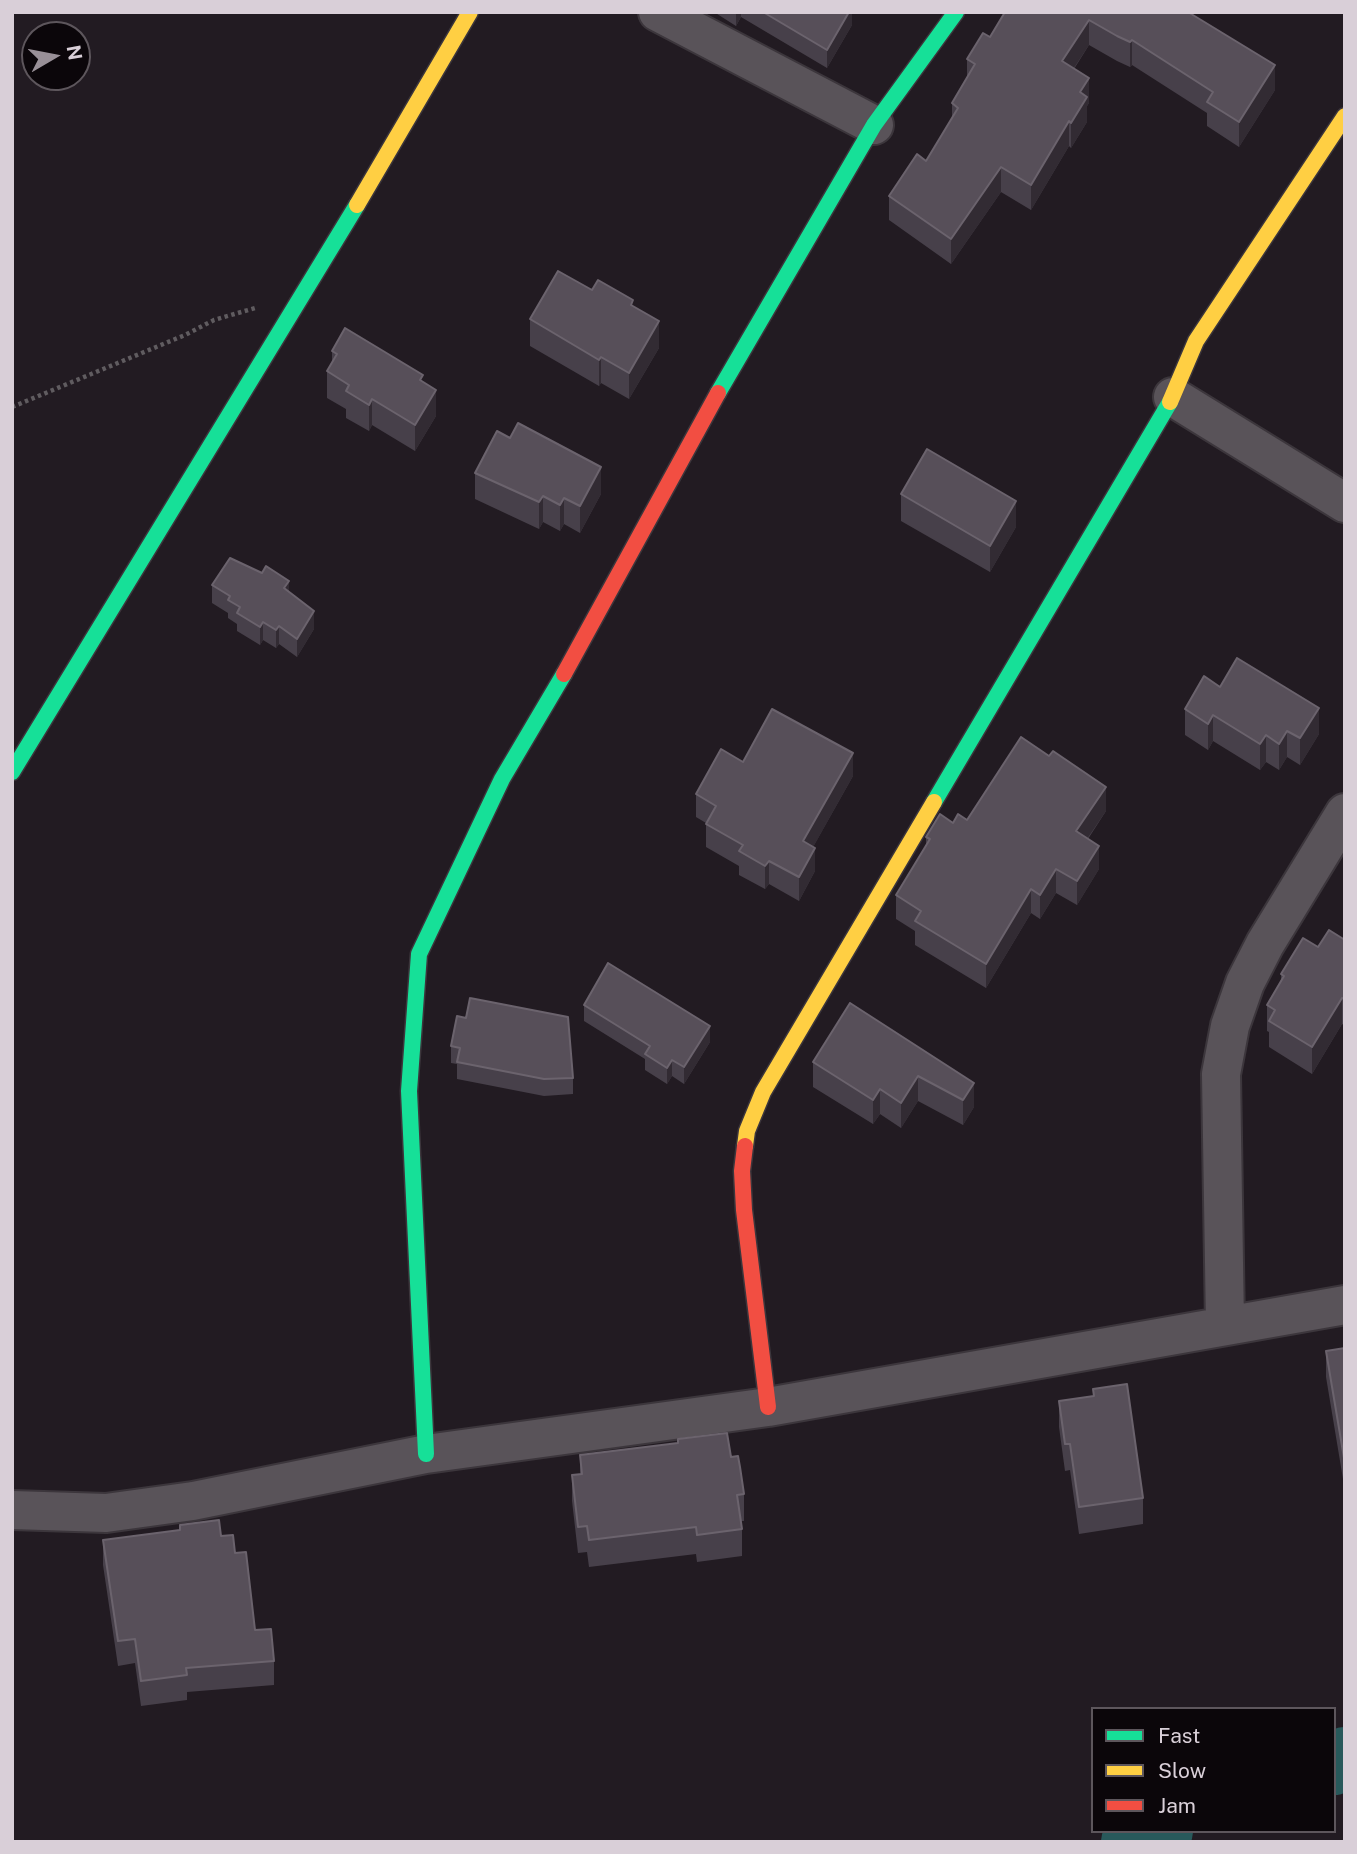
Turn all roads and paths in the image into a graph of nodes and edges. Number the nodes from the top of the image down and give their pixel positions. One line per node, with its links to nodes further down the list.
1 (470, 12): 6 (street)
2 (658, 12): 5 (street)
3 (956, 12): 5 (street)
4 (1345, 116): 7 (street)
5 (874, 125): 15 (street)
6 (301, 301): 8 (path); 10 (street)
7 (1172, 397): 9 (street); 14 (street)
8 (12, 407)
9 (1345, 503)
10 (12, 772)
11 (1345, 813): 13 (street)
12 (1345, 1305): 13 (street)
13 (1225, 1325): 14 (street)
14 (768, 1407): 15 (street)
15 (426, 1454): 16 (street)
16 (12, 1510)

